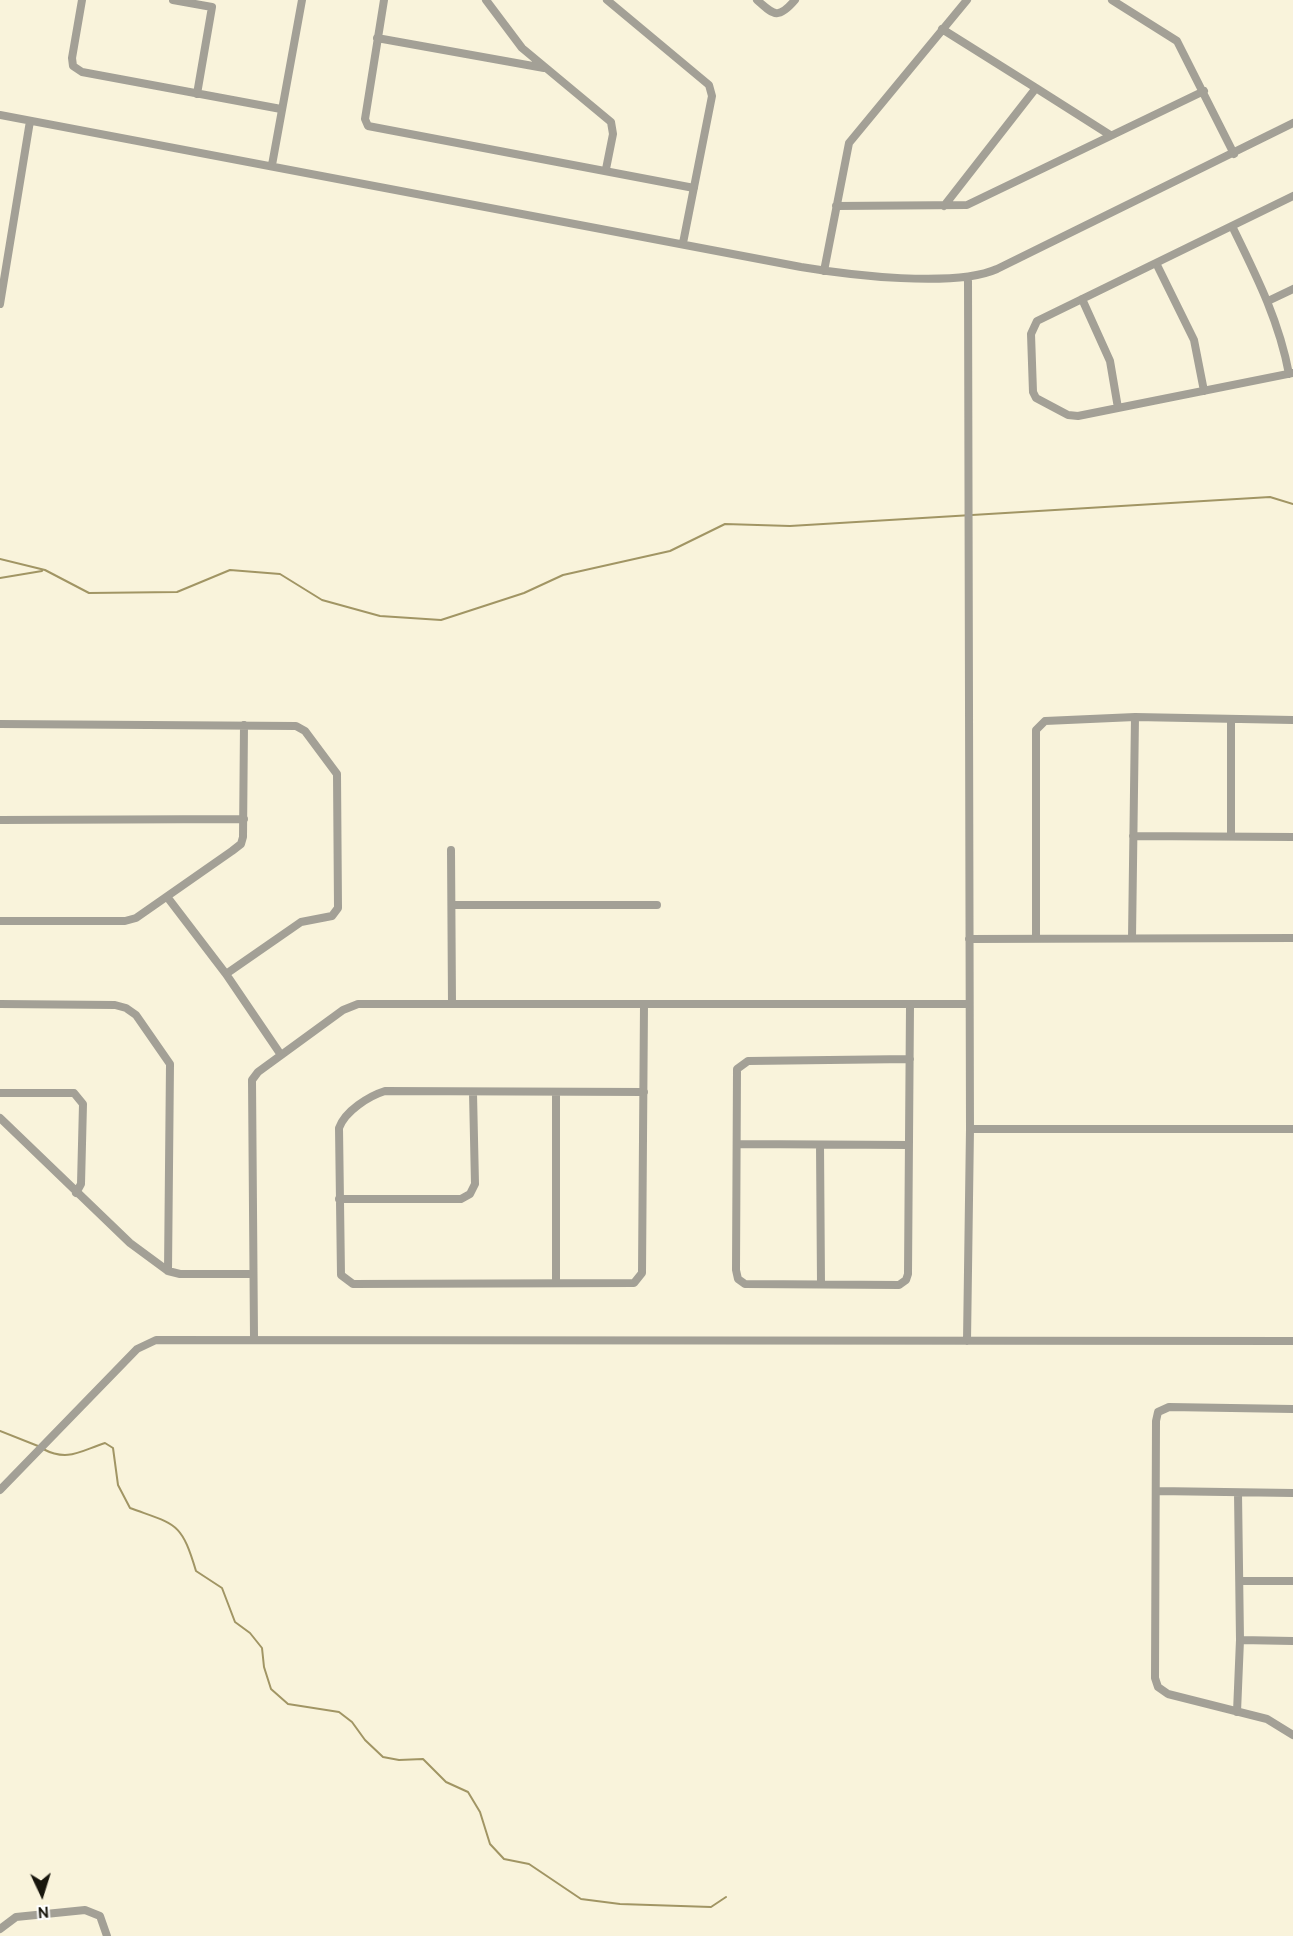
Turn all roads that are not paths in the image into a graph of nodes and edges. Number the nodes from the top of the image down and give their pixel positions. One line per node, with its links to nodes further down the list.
1 (82, 0): 17 (street)
2 (173, 0): 11 (street)
3 (302, 0): 18 (street)
4 (384, 0): 13 (street)
5 (486, 0): 14 (street)
6 (607, 0): 26 (street)
7 (757, 0): 8 (street)
8 (795, 0)
9 (967, 0): 12 (street)
10 (1112, 0): 16 (street)
11 (213, 4): 17 (street)
12 (942, 29): 15 (street); 28 (street)
13 (377, 38): 14 (street); 25 (street)
14 (548, 69): 25 (street)
15 (1036, 88): 22 (street); 29 (street)
16 (1204, 91): 22 (street); 23 (street)
17 (197, 94): 18 (street)
18 (281, 109): 24 (street)
19 (0, 115): 20 (street)
20 (30, 121): 24 (street); 38 (street)
21 (1293, 123): 23 (street)
22 (1110, 135): 29 (street)
23 (1234, 154): 34 (street)
24 (272, 165): 31 (street)
25 (606, 169): 26 (street)
26 (694, 188): 31 (street)
27 (1293, 196): 30 (street)
28 (836, 206): 29 (street); 33 (street)
29 (944, 206)
30 (1232, 226): 32 (street); 37 (street)
31 (683, 243): 33 (street)
32 (1156, 263): 36 (street); 40 (street)
33 (825, 271): 34 (street)
34 (968, 278): 59 (street)
35 (1293, 289): 37 (street)
36 (1082, 299): 41 (street); 41 (street)
37 (1268, 301): 39 (street)
38 (0, 304)
39 (1291, 374): 40 (street)
40 (1203, 391): 41 (street)
41 (1118, 408)
42 (1135, 717): 43 (street); 49 (street); 57 (street)
43 (1231, 719): 44 (street); 50 (street)
44 (1293, 720)
45 (0, 724): 46 (street)
46 (244, 725): 47 (street); 61 (street)
47 (243, 819): 48 (street); 53 (street)
48 (0, 820)
49 (1133, 836): 50 (street); 58 (street)
50 (1231, 836): 51 (street)
51 (1293, 837)
52 (451, 850): 54 (street)
53 (168, 898): 56 (street); 61 (street)
54 (452, 905): 55 (street); 63 (street)
55 (657, 905)
56 (0, 921)
57 (1036, 938): 58 (street); 59 (street)
58 (1132, 938): 60 (street)
59 (969, 939): 65 (street)
60 (1293, 939)
61 (225, 974): 67 (street)
62 (0, 1004): 81 (street)
63 (452, 1004): 64 (street); 67 (street)
64 (644, 1004): 66 (street); 69 (street)
65 (969, 1004): 66 (street); 74 (street)
66 (910, 1006): 68 (street)
67 (281, 1055): 82 (street)
68 (910, 1059): 76 (street); 78 (street)
69 (644, 1092): 72 (street); 83 (street)
70 (0, 1093): 79 (street)
71 (473, 1093): 72 (street); 80 (street); 80 (street)
72 (556, 1093): 83 (street)
73 (0, 1118): 79 (street)
74 (970, 1129): 75 (street); 86 (street)
75 (1293, 1129)
76 (736, 1144): 77 (street); 84 (street)
77 (820, 1145): 78 (street); 84 (street)
78 (909, 1145): 84 (street)
79 (76, 1193): 81 (street)
80 (339, 1199): 83 (street)
81 (168, 1271): 82 (street)
82 (252, 1274): 85 (street)
83 (556, 1283)
84 (821, 1284)
85 (254, 1338): 86 (street); 89 (street)
86 (968, 1341): 87 (street)
87 (1293, 1341)
88 (1293, 1409): 90 (street)
89 (0, 1490)
90 (1157, 1491): 91 (street); 97 (street)
91 (1238, 1493): 92 (street); 93 (street)
92 (1293, 1493)
93 (1240, 1581): 94 (street); 95 (street)
94 (1293, 1581)
95 (1240, 1640): 96 (street); 97 (street)
96 (1293, 1641)
97 (1237, 1712): 98 (street)
98 (1293, 1735)
99 (0, 1930): 100 (street); 101 (street)
100 (6, 1936)
101 (107, 1936)

